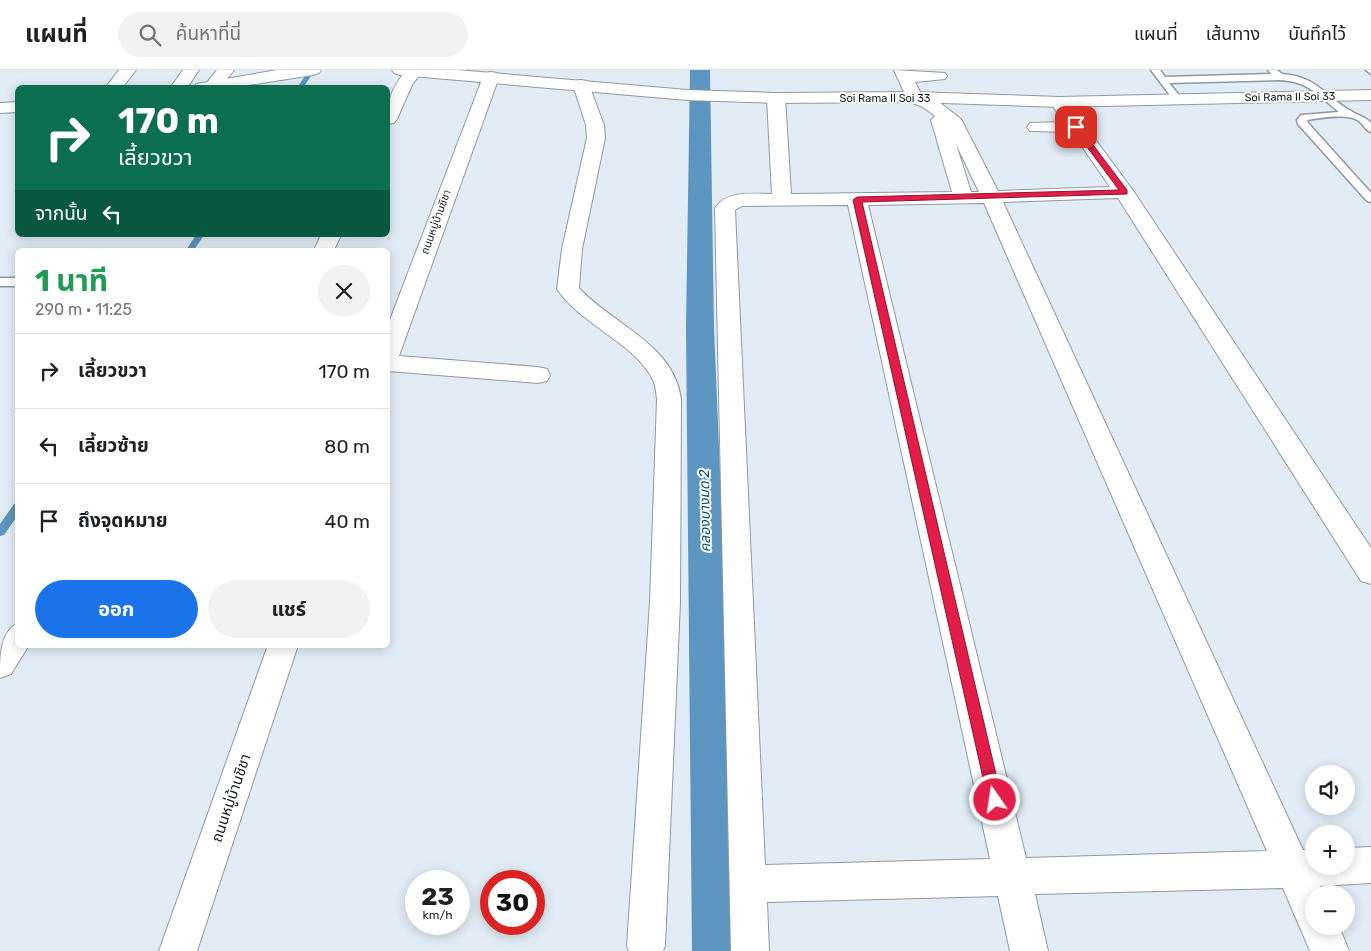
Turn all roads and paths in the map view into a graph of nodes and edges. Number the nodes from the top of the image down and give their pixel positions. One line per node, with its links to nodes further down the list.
1 (128, 70): 14 (street)
2 (191, 70): 15 (street)
3 (226, 70): 16 (street)
4 (1155, 70): 12 (lane)
5 (1272, 70): 11 (lane)
6 (306, 71): 17 (street)
7 (407, 71): 8 (street, Soi Rama II Soi 33); 27 (street)
8 (432, 71): 13 (street, Soi Rama II Soi 33)
9 (903, 73): 10 (street); 21 (street)
10 (938, 76)
11 (1279, 78): 12 (lane); 20 (lane)
12 (1163, 80): 23 (lane)
13 (488, 84): 18 (street, Soi Rama II Soi 33); 39 (street, ถนนหมู่บ้านชิชา)
14 (116, 85)
15 (180, 85)
16 (209, 85)
17 (215, 85)
18 (581, 85): 22 (street, Soi Rama II Soi 33); 54 (street)
19 (1371, 95): 20 (street, Soi Rama II Soi 33)
20 (1325, 96): 23 (street, Soi Rama II Soi 33); 26 (lane)
21 (914, 97): 22 (street, Soi Rama II Soi 33); 24 (street, Soi Rama II Soi 33); 25 (street)
22 (776, 98): 35 (street)
23 (1178, 100): 24 (street, Soi Rama II Soi 33)
24 (1059, 102): 29 (street)
25 (940, 111): 32 (street); 33 (street)
26 (1348, 114): 30 (lane); 34 (lane)
27 (390, 115)
28 (1036, 127): 29 (street)
29 (1076, 127): 31 (street)
30 (1371, 129)
31 (1124, 192): 32 (street); 42 (street)
32 (991, 197): 33 (street); 49 (street)
33 (963, 198): 36 (street)
34 (1371, 199)
35 (782, 200): 36 (street); 51 (street)
36 (857, 200): 50 (street)
37 (0, 282): 38 (lane)
38 (15, 282)
39 (390, 349)
40 (390, 363): 41 (street)
41 (538, 375)
42 (1371, 572)
43 (15, 641): 45 (street)
44 (282, 648): 55 (street, ถนนหมู่บ้านชิชา)
45 (0, 664)
46 (1371, 864): 47 (street)
47 (1355, 865)
48 (1305, 869): 49 (street)
49 (1293, 870): 50 (street); 52 (street)
50 (1013, 877): 51 (street); 57 (street)
51 (748, 884): 56 (street)
52 (1305, 896)
53 (1323, 935): 58 (street)
54 (646, 946)
55 (178, 951)
56 (750, 951)
57 (1029, 951)
58 (1330, 951)

